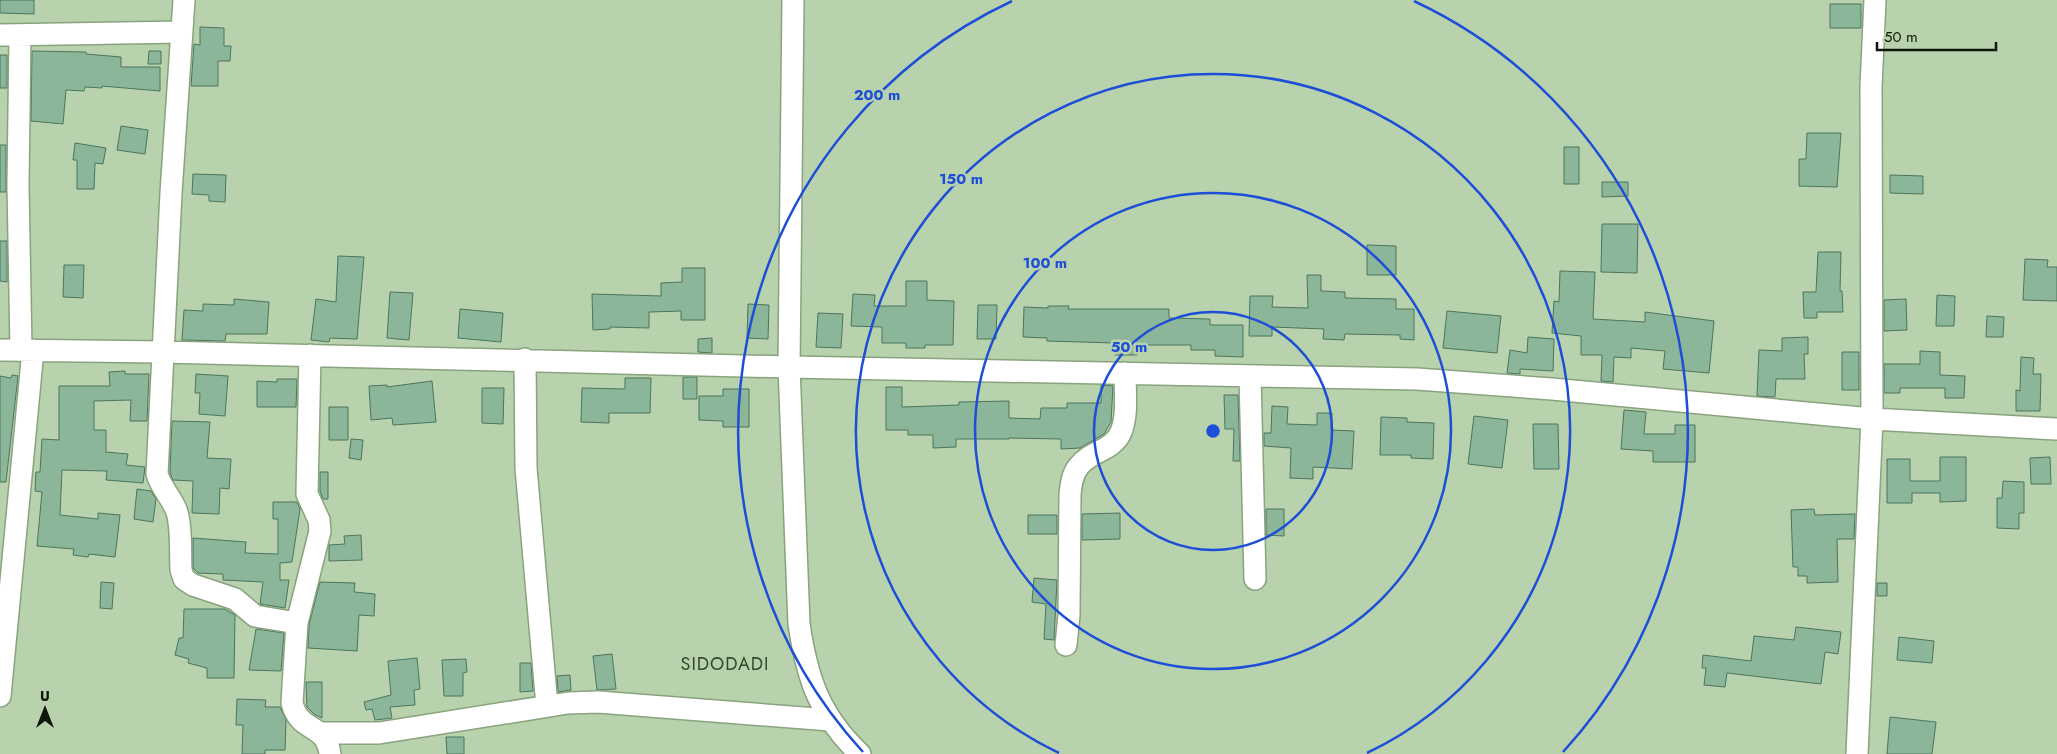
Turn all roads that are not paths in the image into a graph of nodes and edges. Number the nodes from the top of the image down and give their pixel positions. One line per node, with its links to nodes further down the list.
1 (184, 0): 4 (street)
2 (793, 0): 11 (street)
3 (1875, 0): 14 (street)
4 (182, 32): 5 (street); 8 (street)
5 (10, 35): 7 (street)
6 (0, 350): 7 (street)
7 (27, 350): 8 (street); 19 (street)
8 (164, 352): 9 (street); 17 (street)
9 (310, 356): 10 (street); 17 (street)
10 (525, 359): 11 (street); 20 (street)
11 (789, 366): 12 (street); 21 (street)
12 (1124, 373): 13 (street); 18 (street)
13 (1250, 376): 14 (street); 16 (street)
14 (1872, 419): 15 (street); 25 (street)
15 (2057, 423)
16 (1255, 579)
17 (297, 623): 22 (street)
18 (1066, 645)
19 (0, 696)
20 (547, 706): 21 (street); 22 (street)
21 (830, 720): 24 (street)
22 (321, 733): 23 (street)
23 (330, 754)
24 (860, 754)
25 (1857, 754)

